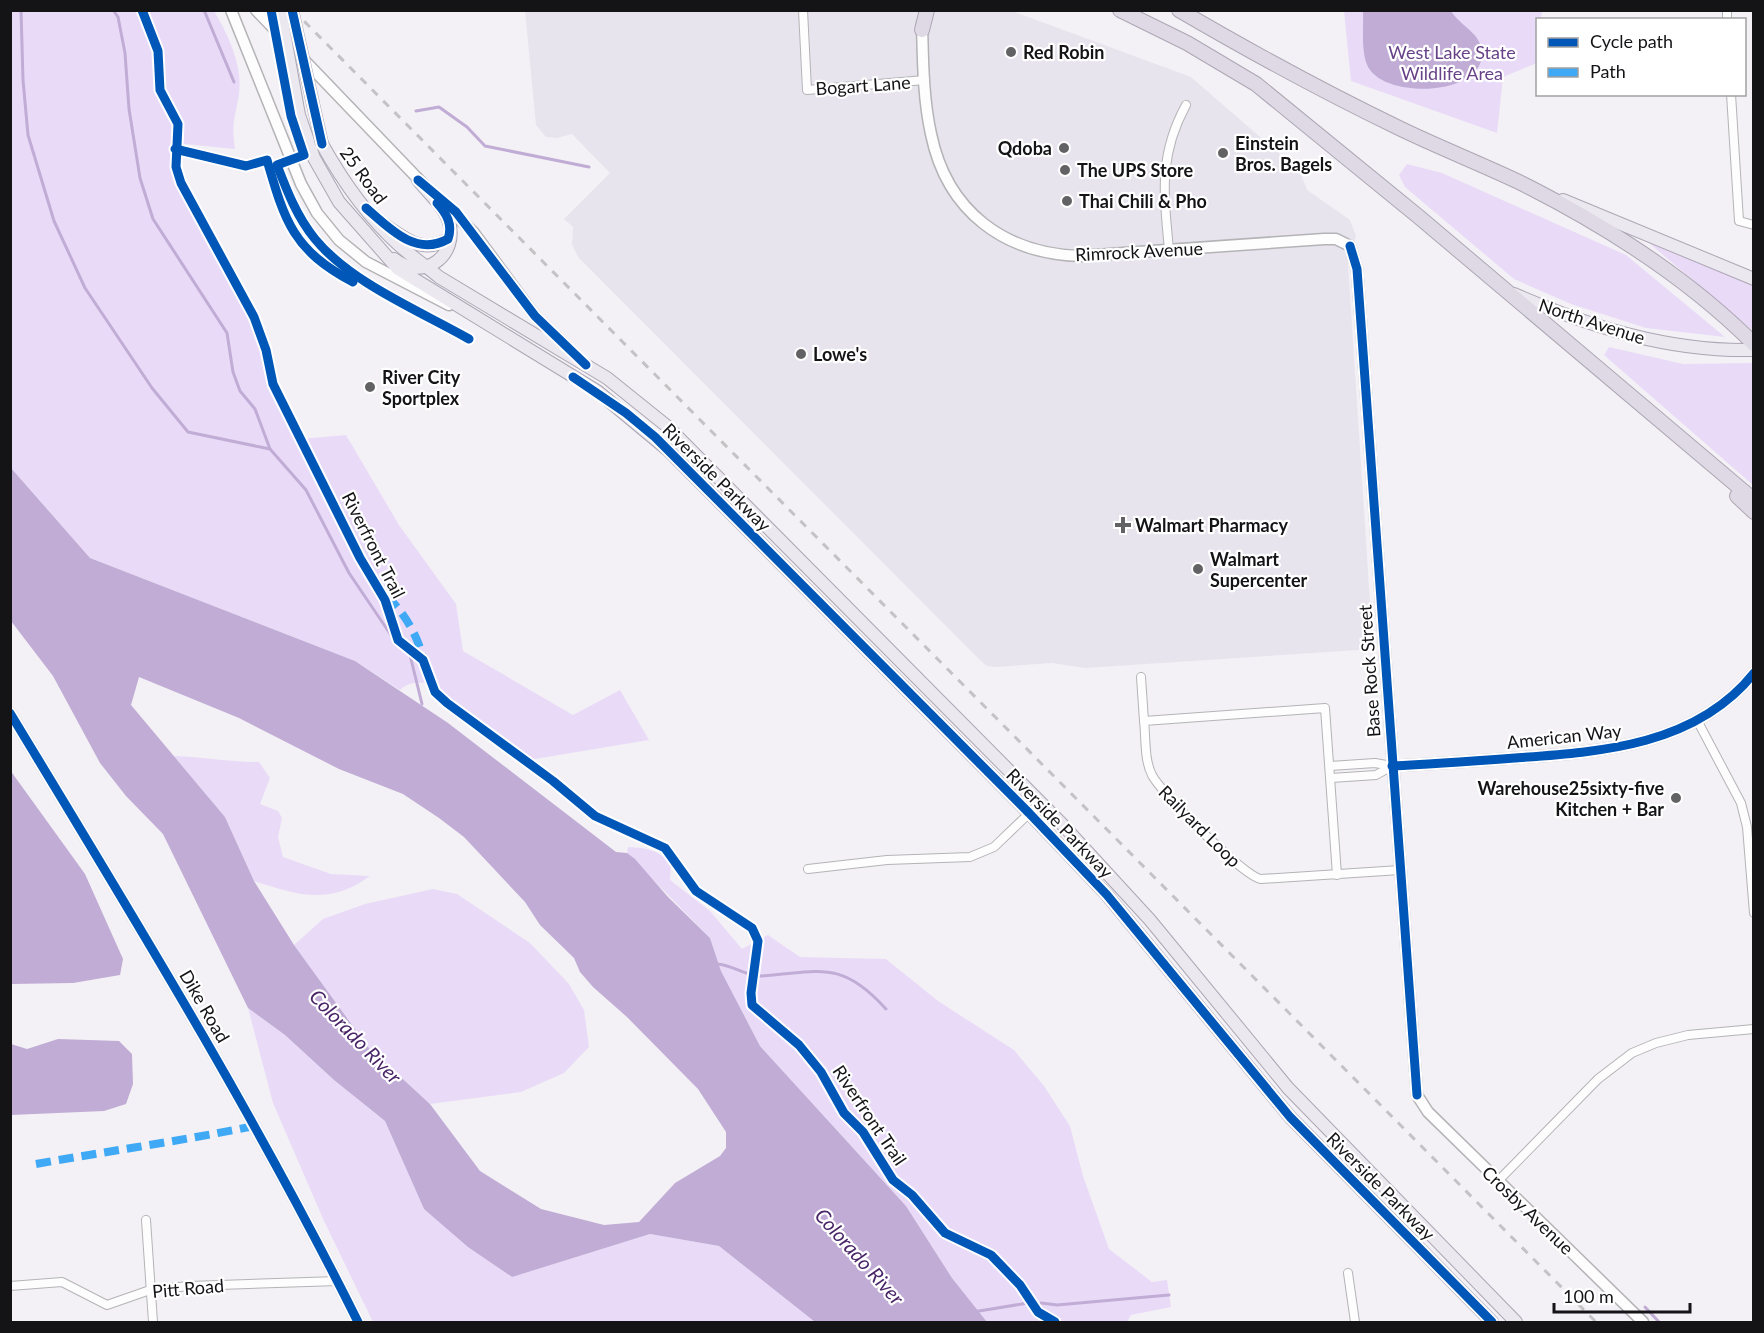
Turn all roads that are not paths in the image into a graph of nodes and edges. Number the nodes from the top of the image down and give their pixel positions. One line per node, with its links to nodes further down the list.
1 (231, 10): 25 (street)
2 (256, 10): 14 (street, Riverside Parkway)
3 (280, 10): 19 (main road, 25 Road, bridge)
4 (292, 10): 16 (main road, 25 Road, bridge)
5 (802, 10): 11 (street, Bogart Lane)
6 (921, 10): 10 (street, Rimrock Avenue)
7 (927, 10): 10 (highway)
8 (1120, 10): 24 (highway)
9 (1179, 10): 15 (highway)
10 (922, 30): 11 (street, Rimrock Avenue)
11 (925, 80): 21 (street, Rimrock Avenue)
12 (1731, 96): 17 (street)
13 (1186, 105): 21 (street)
14 (418, 180): 18 (main road); 28 (street, Riverside Parkway)
15 (1521, 183): 23 (main road); 26 (highway)
16 (366, 208): 18 (main road); 22 (main road, 25 Road)
17 (1754, 225)
18 (448, 239): 22 (main road)
19 (372, 241): 22 (main road); 25 (main road, 25 Road)
20 (1350, 246): 21 (street, Rimrock Avenue); 41 (street, Base Rock Street)
21 (1169, 250)
22 (428, 267): 28 (main road, 25 Road)
23 (1754, 279)
24 (1504, 290): 27 (main road, North Avenue); 30 (highway)
25 (474, 317): 29 (main road, 25 Road)
26 (1754, 344)
27 (1754, 350)
28 (586, 364): 33 (main road, Riverside Parkway)
29 (573, 377): 34 (main road, Riverside Parkway)
30 (1726, 476): 31 (highway); 32 (highway)
31 (1754, 500)
32 (1754, 512)
33 (772, 532): 34 (main road); 43 (main road, Riverside Parkway)
34 (761, 544): 44 (main road, Riverside Parkway)
35 (1754, 673): 38 (street, American Way)
36 (1141, 677): 39 (street, Railyard Loop)
37 (10, 713): 54 (street, Dike Road)
38 (1697, 720): 41 (street, American Way); 48 (street)
39 (1144, 721): 40 (street); 47 (street, Railyard Loop)
40 (1330, 766): 41 (street); 42 (street)
41 (1392, 766): 42 (street); 46 (street, Base Rock Street)
42 (1331, 778): 47 (street)
43 (1041, 802): 44 (street); 61 (main road, Riverside Parkway)
44 (1029, 813): 45 (street); 60 (main road, Riverside Parkway)
45 (808, 869)
46 (1400, 870): 47 (street, Railyard Loop); 50 (street, Base Rock Street)
47 (1337, 875)
48 (1754, 913)
49 (1754, 1029): 51 (street)
50 (1417, 1095): 51 (street, Crosby Avenue)
51 (1498, 1181): 62 (street, Crosby Avenue)
52 (146, 1220): 56 (street)
53 (1348, 1273): 59 (street)
54 (338, 1281): 56 (street, Pitt Road); 58 (street, Dike Road)
55 (10, 1287): 56 (street, Pitt Road)
56 (150, 1290): 57 (street)
57 (153, 1323)
58 (358, 1323)
59 (1355, 1323)
60 (1492, 1323)
61 (1516, 1323)
62 (1643, 1323)

